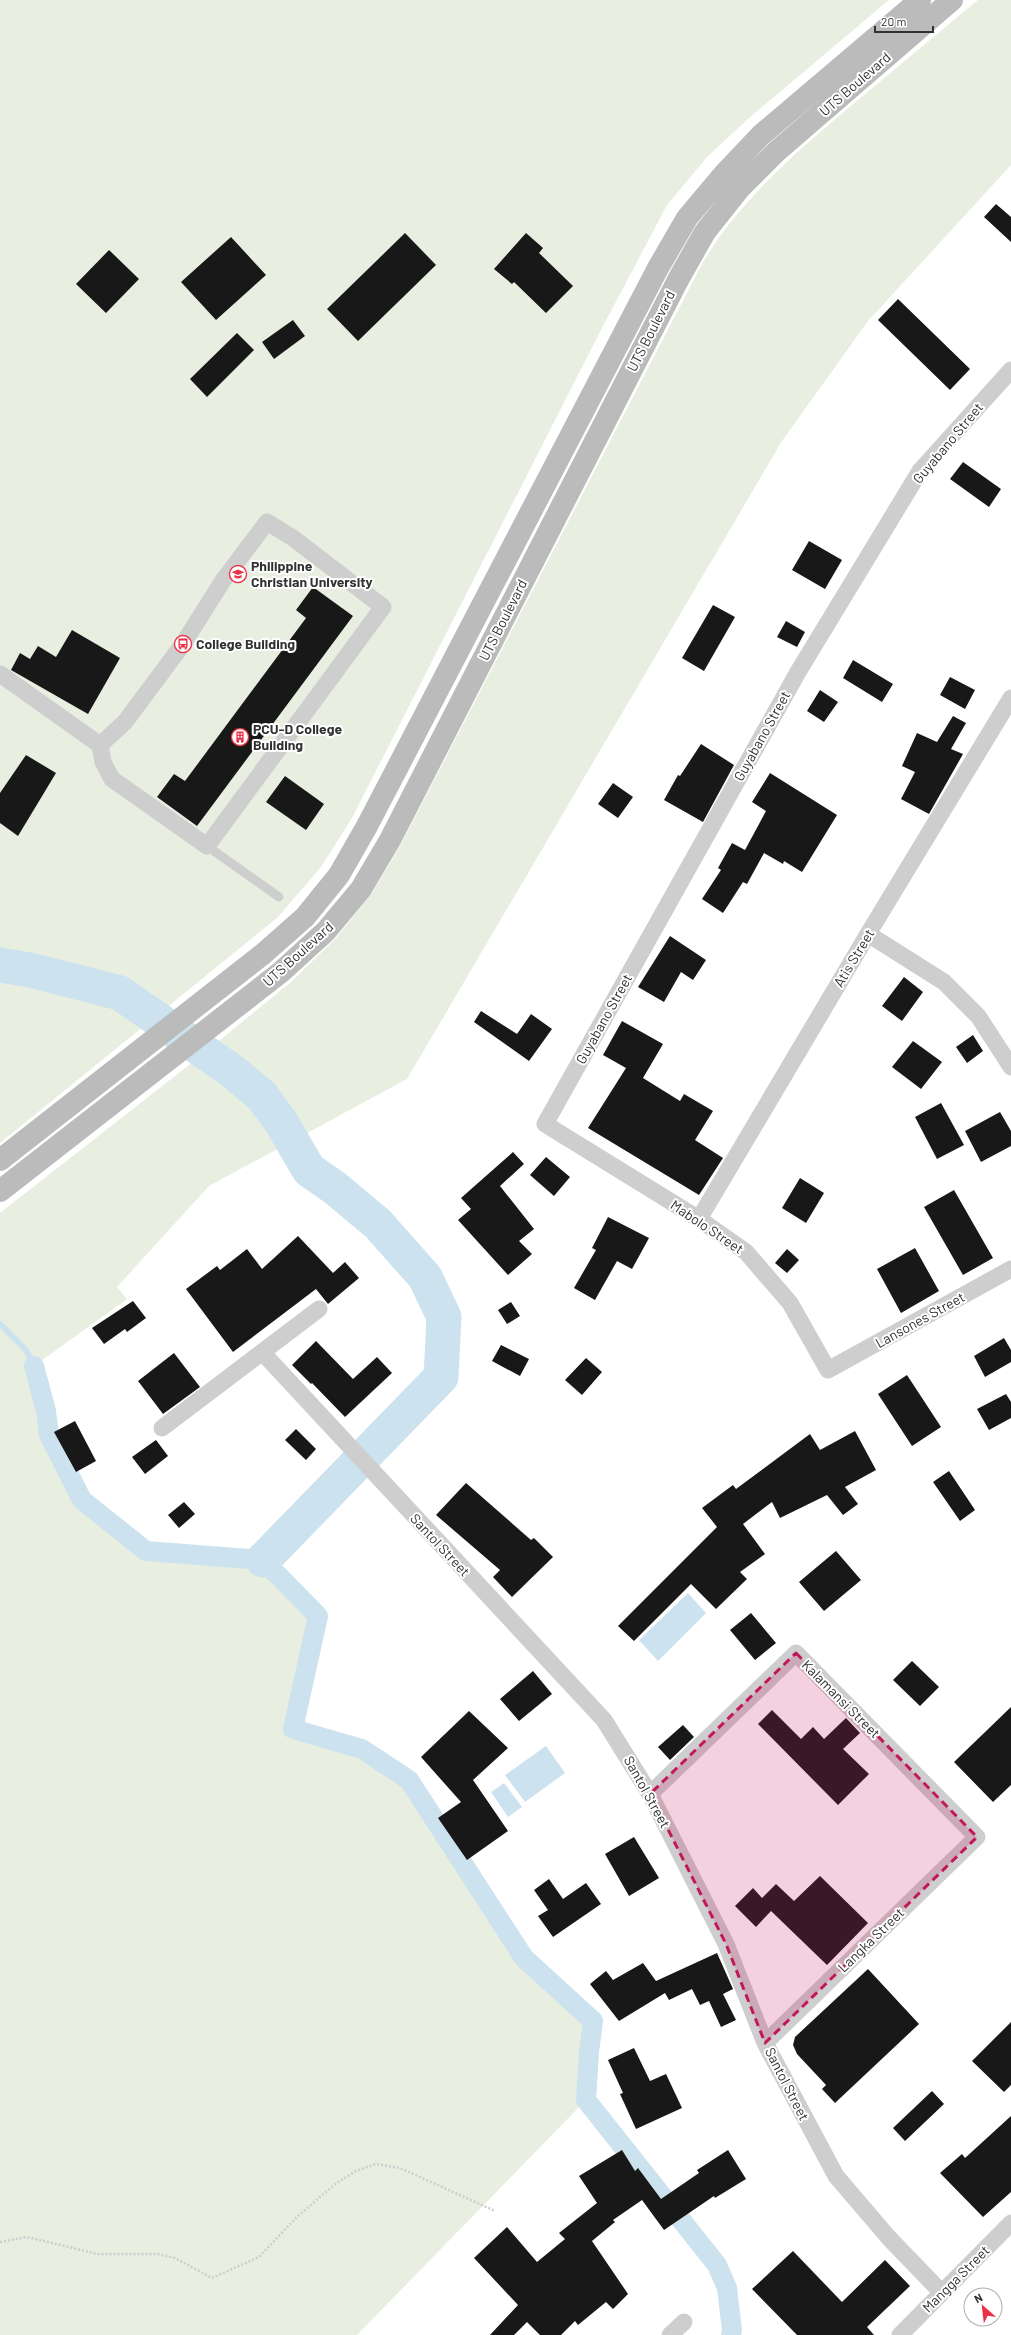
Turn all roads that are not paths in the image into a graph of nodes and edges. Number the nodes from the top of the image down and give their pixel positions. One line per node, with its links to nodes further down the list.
1 (920, 0): 12 (main road, UTS Boulevard)
2 (952, 0): 13 (main road, UTS Boulevard)
3 (1011, 370): 11 (street, Guyabano Street)
4 (0, 674): 6 (street)
5 (1011, 698): 9 (street, Atis Street)
6 (100, 745): 7 (street); 7 (street)
7 (207, 846): 8 (lane)
8 (279, 897)
9 (868, 934): 10 (street); 14 (street, Atis Street)
10 (1011, 1067)
11 (545, 1124): 14 (street, Mabolo Street)
12 (0, 1160)
13 (0, 1191)
14 (699, 1219): 18 (street, Mabolo Street)
15 (1011, 1269): 18 (street, Lansones Street)
16 (319, 1309): 17 (street)
17 (262, 1352): 19 (street); 20 (street, Santol Street)
18 (828, 1370)
19 (162, 1428)
20 (650, 1794): 21 (street, Kalamansi Street); 22 (street, Santol Street)
21 (977, 1837): 22 (street, Langka Street)
22 (765, 2043): 24 (street, Santol Street)
23 (1011, 2223): 24 (street, Mangga Street)
24 (942, 2293): 27 (street, Mangga Street)
25 (684, 2322): 26 (street)
26 (670, 2335)
27 (900, 2335)

